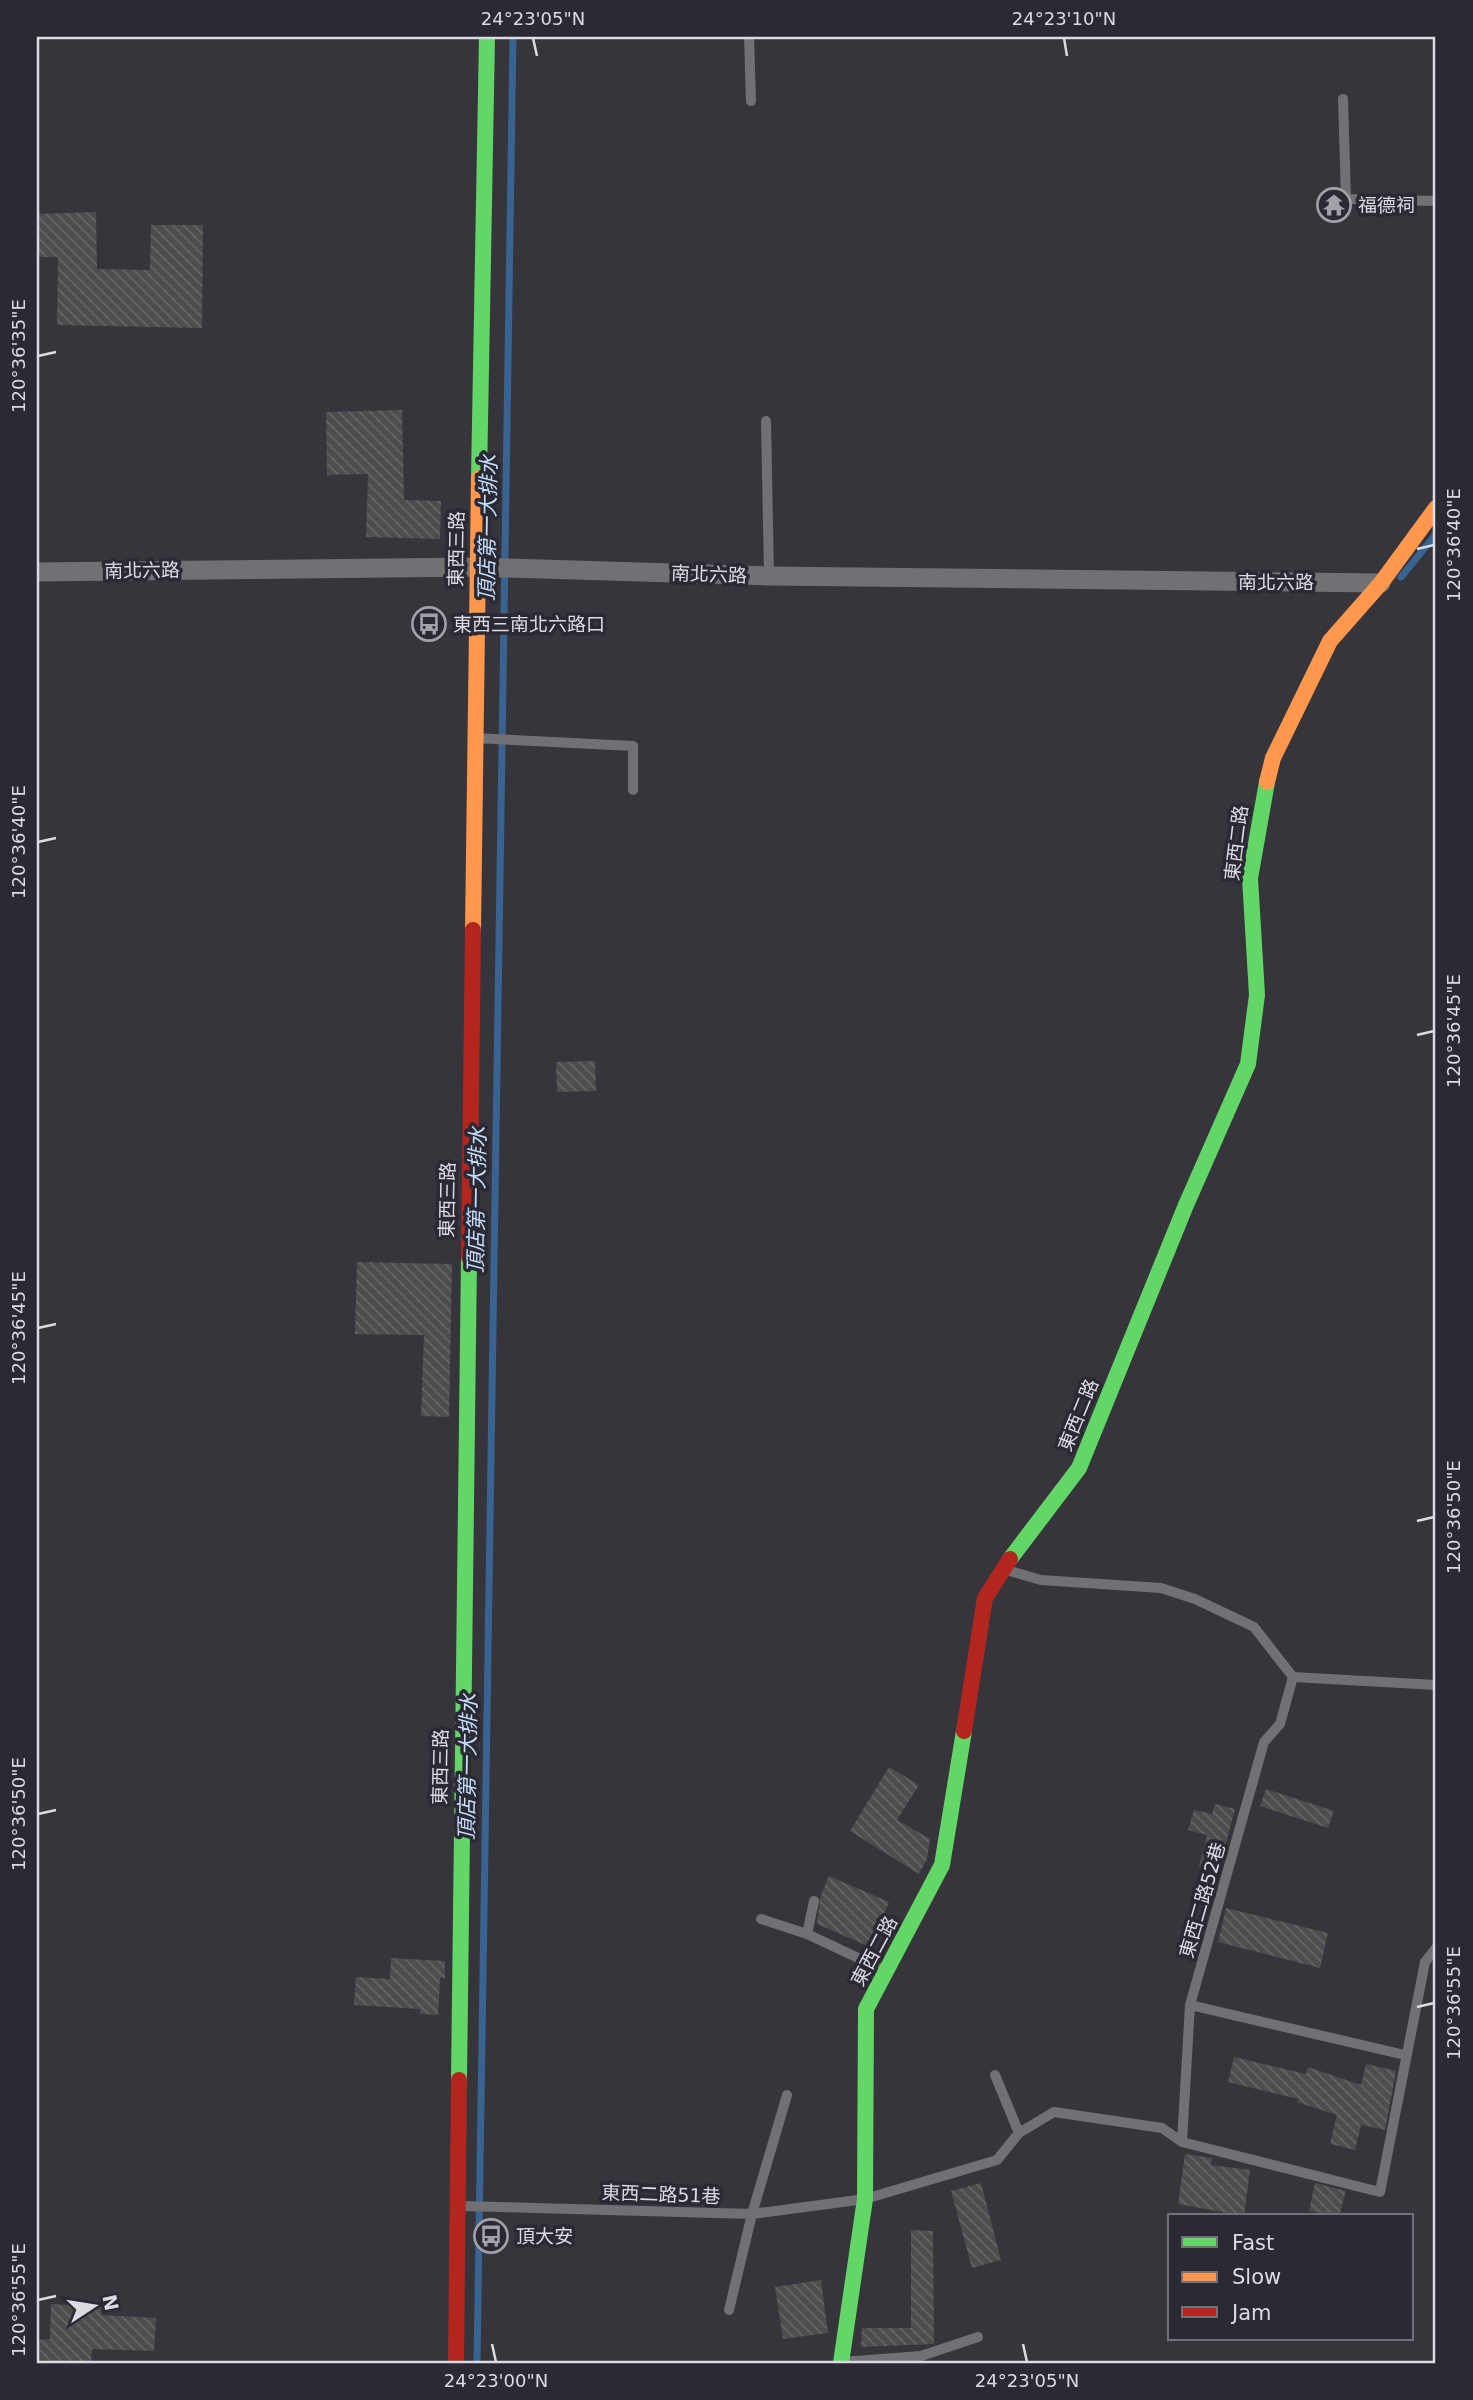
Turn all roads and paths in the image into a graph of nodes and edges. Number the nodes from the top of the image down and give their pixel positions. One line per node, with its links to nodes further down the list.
1 (487, 37): 8 (street, 東西三路)
2 (749, 37): 4 (lane)
3 (1343, 99): 5 (lane)
4 (751, 101)
5 (1436, 201)
6 (766, 421): 10 (lane)
7 (1436, 508): 11 (street, 東西二路)
8 (477, 567): 9 (street, 南北六路); 10 (street, 南北六路); 12 (street, 東西三路)
9 (37, 572)
10 (769, 576): 11 (street, 南北六路)
11 (1381, 583): 14 (street, 東西二路)
12 (474, 738): 13 (lane); 29 (street, 東西三路)
13 (633, 790)
14 (1002, 1569): 15 (lane); 21 (street, 東西二路)
15 (1293, 1677): 16 (lane); 22 (lane, 東西二路52巷)
16 (1436, 1685)
17 (814, 1901): 19 (lane)
18 (761, 1919): 19 (lane)
19 (807, 1934): 21 (lane)
20 (1436, 1948): 23 (lane)
21 (887, 1971): 28 (street, 東西二路)
22 (1191, 2005): 23 (lane); 27 (lane, 東西二路52巷)
23 (1405, 2055): 27 (lane)
24 (995, 2075): 26 (lane)
25 (787, 2095): 30 (lane)
26 (1019, 2133): 27 (lane); 28 (lane)
27 (1182, 2142)
28 (866, 2199): 30 (lane, 東西二路51巷); 34 (street, 東西二路)
29 (455, 2206): 30 (lane, 東西二路51巷); 33 (street, 東西三路)
30 (752, 2214): 31 (lane)
31 (729, 2310)
32 (978, 2337): 34 (lane)
33 (456, 2363)
34 (841, 2363)

